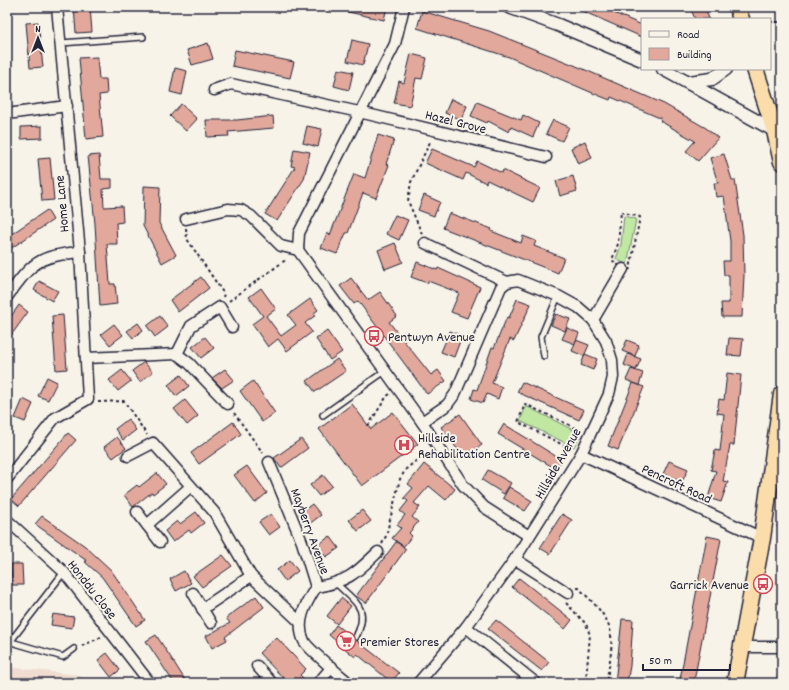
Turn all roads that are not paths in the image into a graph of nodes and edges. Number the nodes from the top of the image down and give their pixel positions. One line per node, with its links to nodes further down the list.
1 (57, 7): 7 (street, Home Lane)
2 (404, 7): 15 (street)
3 (509, 7): 8 (street)
4 (737, 7): 5 (highway)
5 (741, 18)
6 (144, 37): 7 (lane)
7 (60, 43): 14 (street, Home Lane)
8 (641, 60)
9 (665, 70): 12 (street)
10 (724, 70): 12 (street)
11 (755, 70): 17 (highway)
12 (689, 82): 17 (street)
13 (214, 90): 15 (street, Hazel Grove)
14 (66, 106): 16 (street); 23 (street, Home Lane)
15 (359, 112): 18 (street, Hazel Grove); 22 (street)
16 (7, 114)
17 (779, 132): 19 (highway)
18 (546, 157)
19 (782, 162)
20 (186, 219): 22 (street)
21 (425, 243): 25 (street, Hillside Avenue)
22 (298, 250): 33 (street)
23 (80, 252): 27 (street); 32 (street, Home Lane)
24 (623, 269): 28 (street)
25 (508, 282): 26 (street, Hillside Avenue); 37 (street)
26 (558, 296): 28 (street, Hillside Avenue); 31 (lane)
27 (7, 297)
28 (593, 320): 38 (street, Hillside Avenue)
29 (232, 327): 30 (street)
30 (176, 354): 32 (street); 35 (street)
31 (544, 356)
32 (86, 358): 41 (street, Home Lane)
33 (385, 371): 36 (lane); 37 (street)
34 (782, 394): 47 (highway)
35 (228, 404)
36 (323, 415)
37 (422, 422): 46 (street)
38 (581, 454): 46 (street, Hillside Avenue); 47 (street, Pencroft Road)
39 (128, 456): 42 (street)
40 (269, 462): 54 (street, Mayberry Avenue)
41 (7, 479)
42 (190, 487): 45 (street); 52 (street)
43 (137, 512): 45 (street)
44 (7, 520): 51 (street, Honddu Close)
45 (147, 525): 48 (street)
46 (529, 536): 50 (street, Hillside Avenue)
47 (762, 538): 63 (highway)
48 (160, 542)
49 (378, 552): 53 (street)
50 (515, 559): 56 (street); 60 (street, Hillside Avenue)
51 (64, 572): 62 (lane); 69 (street, Honddu Close)
52 (251, 576): 57 (street); 58 (street)
53 (337, 584): 54 (street); 61 (lane)
54 (316, 587): 58 (street, Mayberry Avenue)
55 (193, 593): 57 (street)
56 (568, 593)
57 (202, 609): 59 (street)
58 (300, 622): 68 (street, Mayberry Avenue)
59 (211, 623)
60 (466, 627): 73 (street, Hillside Avenue); 74 (street)
61 (356, 636)
62 (8, 641): 65 (lane); 66 (lane)
63 (742, 647): 64 (street); 75 (highway)
64 (782, 647)
65 (7, 649)
66 (74, 649)
67 (257, 666): 70 (street)
68 (332, 667): 71 (street); 72 (street, Mayberry Avenue)
69 (150, 683)
70 (272, 683)
71 (318, 683)
72 (349, 683)
73 (418, 683)
74 (536, 683)
75 (735, 683)

